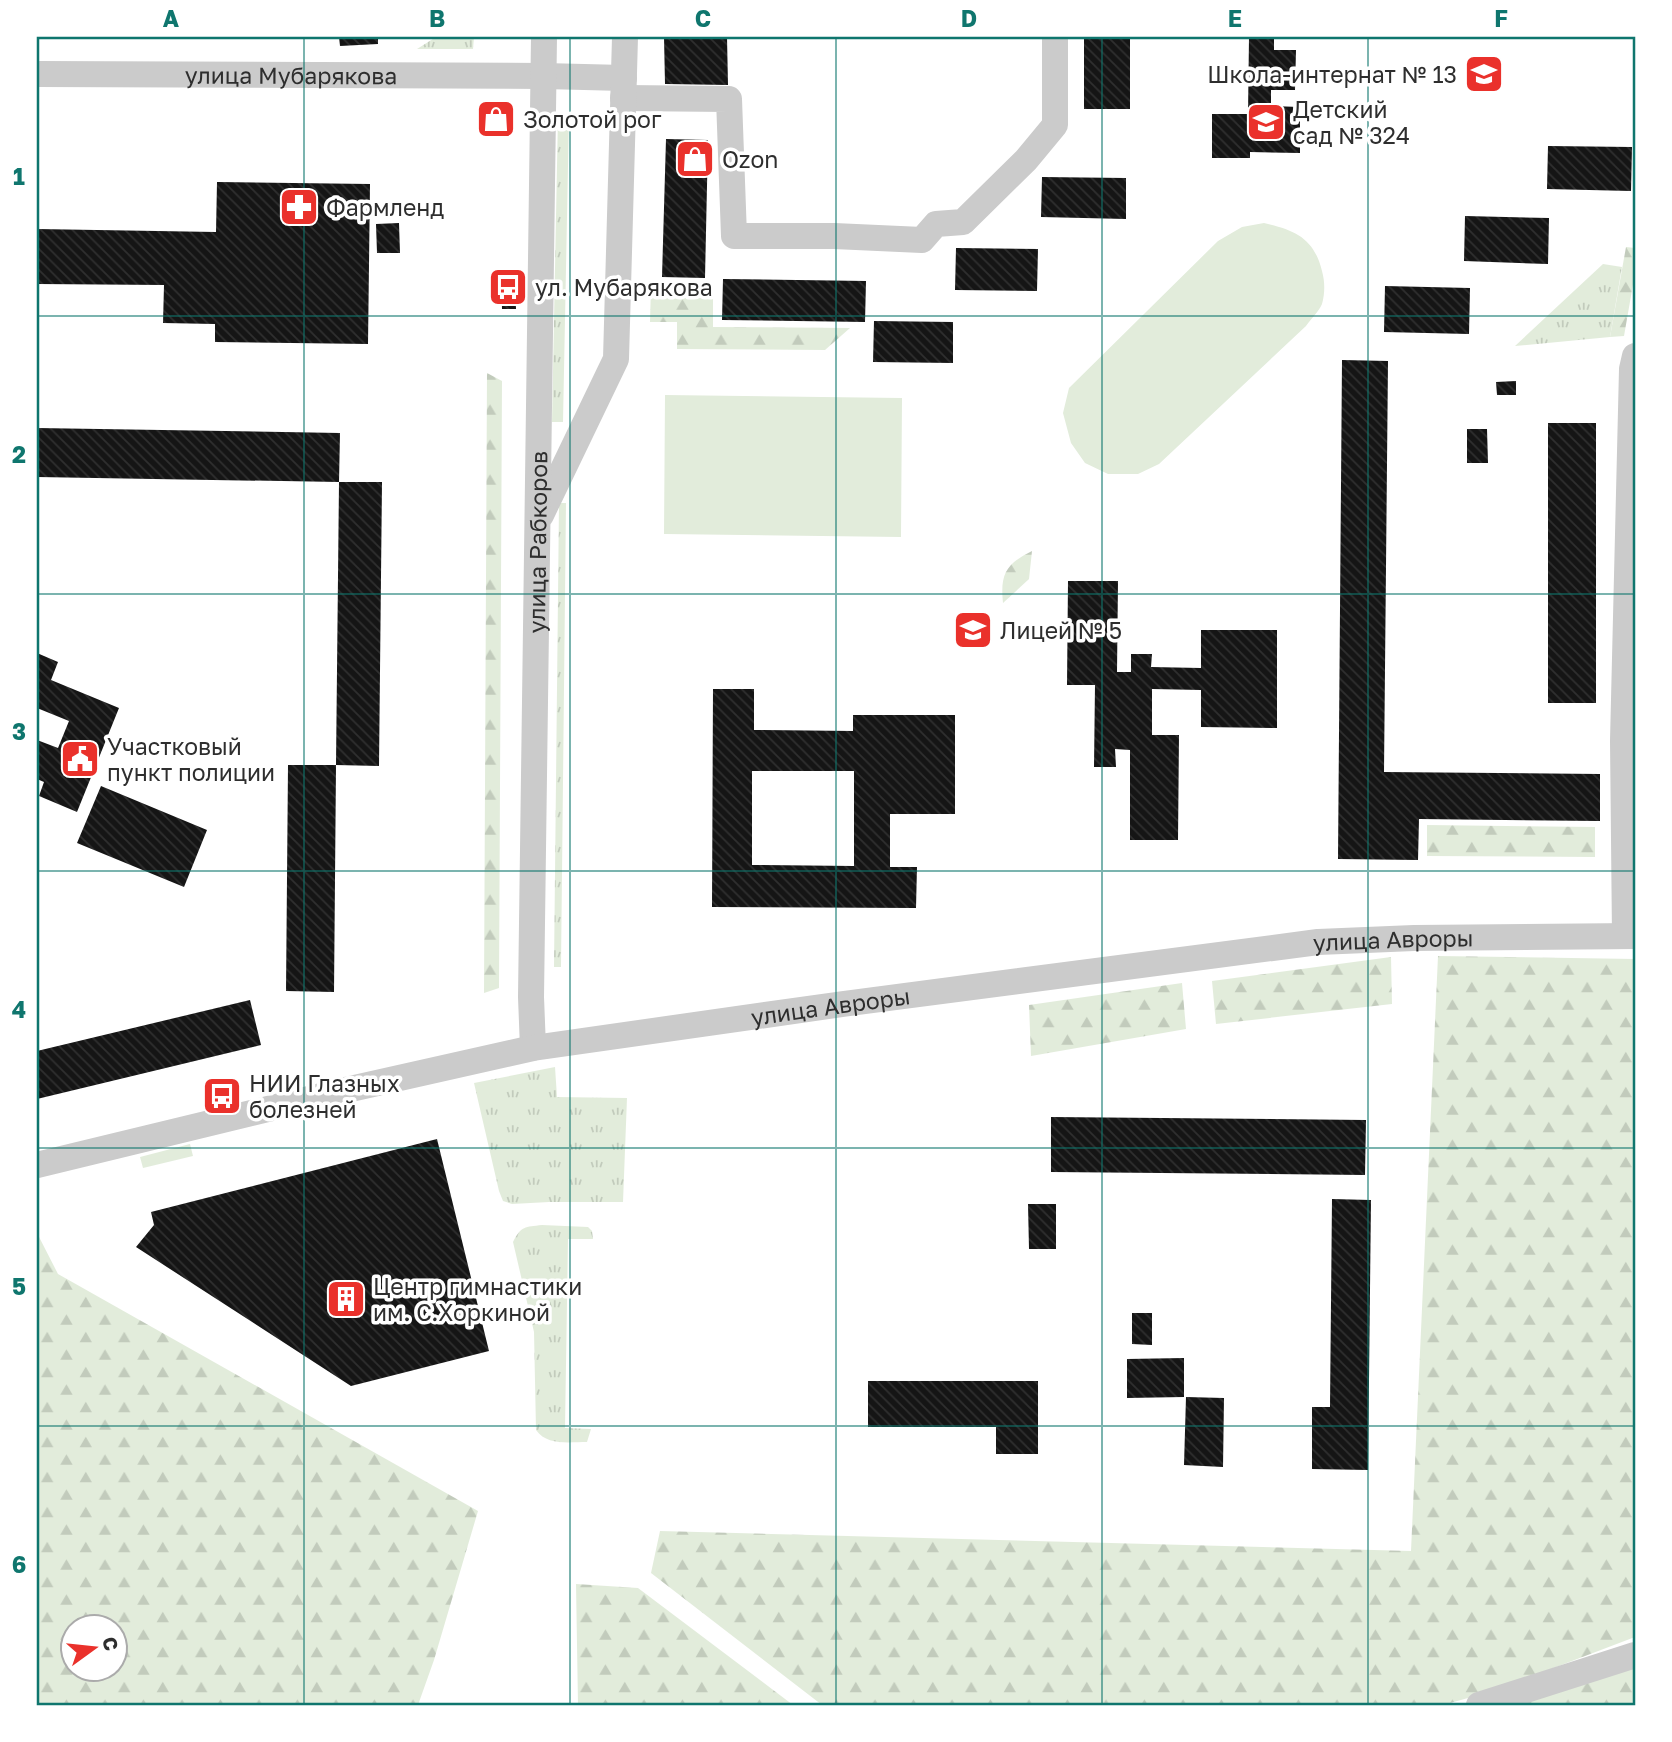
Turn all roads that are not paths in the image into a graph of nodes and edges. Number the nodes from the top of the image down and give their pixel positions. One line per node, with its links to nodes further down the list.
1 (544, 37): 5 (street, улица Рабкоров)
2 (625, 37): 6 (street)
3 (1055, 37): 6 (street, улица Мубарякова)
4 (37, 74): 5 (street, улица Мубарякова)
5 (544, 76): 6 (street, улица Мубарякова); 8 (street, улица Рабкоров)
6 (623, 88): 8 (street)
7 (1635, 356): 9 (street)
8 (538, 523): 10 (street, улица Рабкоров)
9 (1630, 936): 10 (street, улица Авроры)
10 (533, 1048): 11 (street, улица Авроры)
11 (37, 1165)
12 (1635, 1656): 13 (street)
13 (1479, 1705)

